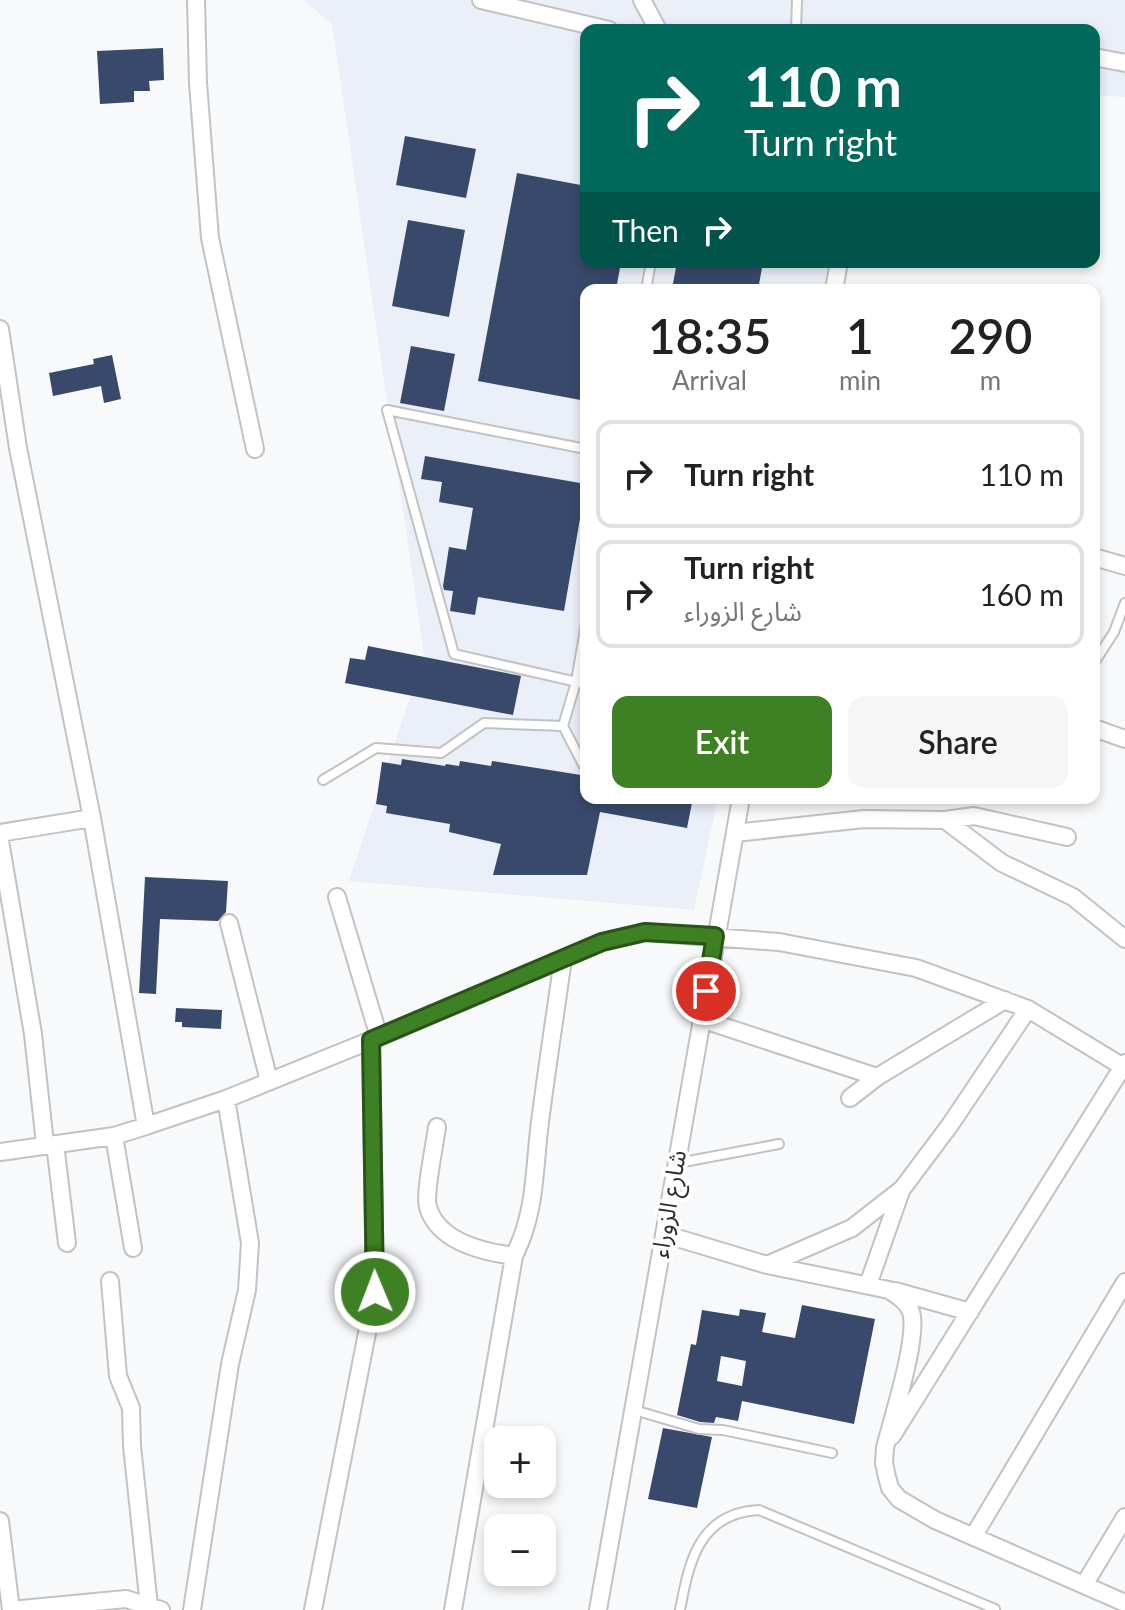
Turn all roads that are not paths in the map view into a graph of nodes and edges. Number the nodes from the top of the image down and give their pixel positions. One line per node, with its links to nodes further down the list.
1 (196, 0): 12 (street)
2 (481, 0): 5 (street)
3 (642, 0): 6 (street)
4 (797, 0): 7 (lane)
5 (583, 24)
6 (655, 24)
7 (796, 24)
8 (1100, 58): 9 (street)
9 (1125, 63)
10 (0, 329): 26 (street)
11 (580, 448): 18 (lane)
12 (255, 449)
13 (1100, 559): 14 (street)
14 (1125, 566)
15 (1125, 603): 16 (lane)
16 (1100, 654)
17 (580, 658): 18 (lane)
18 (576, 682): 19 (lane); 20 (lane)
19 (580, 683)
20 (563, 726): 23 (lane); 24 (lane)
21 (1100, 730): 22 (street)
22 (1125, 739)
23 (580, 759)
24 (323, 780)
25 (740, 804): 29 (street, شارع الزوراء)
26 (92, 818): 28 (street); 46 (street)
27 (945, 820): 29 (street); 30 (street); 35 (street)
28 (0, 833)
29 (735, 833): 34 (street, شارع الزوراء)
30 (1067, 837)
31 (0, 841): 49 (street)
32 (337, 897): 40 (street)
33 (229, 923): 43 (street)
34 (715, 936): 36 (street); 37 (street); 39 (street, شارع الزوراء)
35 (1125, 939)
36 (563, 959): 40 (street); 57 (street)
37 (1005, 1000): 38 (street); 42 (street)
38 (1028, 1009): 41 (street); 53 (street)
39 (701, 1019): 42 (street); 52 (street, شارع الزوراء)
40 (375, 1039): 43 (street); 76 (street)
41 (1124, 1066): 63 (street)
42 (877, 1077): 44 (street)
43 (269, 1081): 45 (street)
44 (850, 1098)
45 (226, 1099): 46 (street); 75 (street)
46 (146, 1126): 48 (street)
47 (437, 1127): 57 (street)
48 (114, 1136): 49 (street); 56 (street)
49 (50, 1144): 51 (street); 55 (street)
50 (779, 1144): 52 (lane)
51 (0, 1152)
52 (676, 1163): 54 (street, شارع الزوراء)
53 (902, 1189): 58 (street); 61 (street)
54 (664, 1234): 58 (street); 64 (street, شارع الزوراء)
55 (67, 1243)
56 (133, 1248)
57 (514, 1256): 77 (street)
58 (767, 1265): 61 (street)
59 (110, 1281): 72 (street)
60 (1125, 1282): 69 (street)
61 (868, 1285): 62 (street)
62 (889, 1290): 63 (street); 65 (street)
63 (970, 1312): 65 (street)
64 (633, 1410): 66 (lane); 78 (street, شارع الزوراء)
65 (885, 1448): 69 (street)
66 (832, 1453)
67 (1125, 1517): 70 (street)
68 (0, 1521): 74 (street)
69 (973, 1537): 70 (street)
70 (1084, 1585): 71 (street)
71 (1125, 1603)
72 (155, 1608): 74 (street)
73 (995, 1609): 79 (lane)
74 (11, 1610)
75 (192, 1610)
76 (313, 1610)
77 (453, 1610)
78 (598, 1610)
79 (680, 1610)

